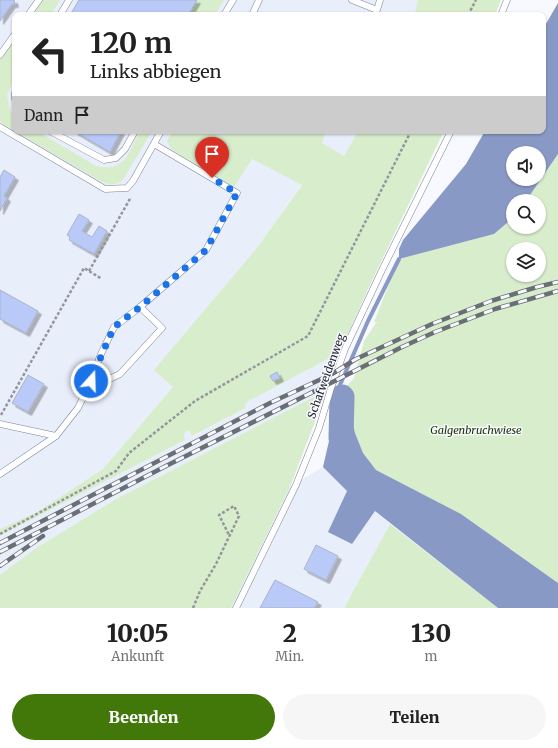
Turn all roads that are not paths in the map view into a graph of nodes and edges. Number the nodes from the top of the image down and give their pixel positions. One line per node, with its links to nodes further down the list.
1 (39, 0): 8 (lane)
2 (69, 0): 9 (lane)
3 (233, 0): 10 (lane)
4 (259, 0): 11 (lane)
5 (352, 0): 6 (lane)
6 (380, 0)
7 (507, 0): 12 (lane)
8 (30, 12)
9 (62, 12)
10 (226, 12)
11 (253, 12)
12 (502, 12)
13 (12, 38): 14 (lane)
14 (0, 55)
15 (0, 127): 20 (lane)
16 (56, 134): 17 (lane)
17 (132, 134)
18 (159, 134): 20 (lane)
19 (450, 134): 26 (lane, Schafweidenweg)
20 (154, 144): 21 (lane)
21 (140, 307): 22 (lane); 22 (lane)
22 (91, 381): 24 (lane)
23 (0, 424): 24 (lane)
24 (56, 436): 25 (lane)
25 (0, 474)
26 (236, 608)

